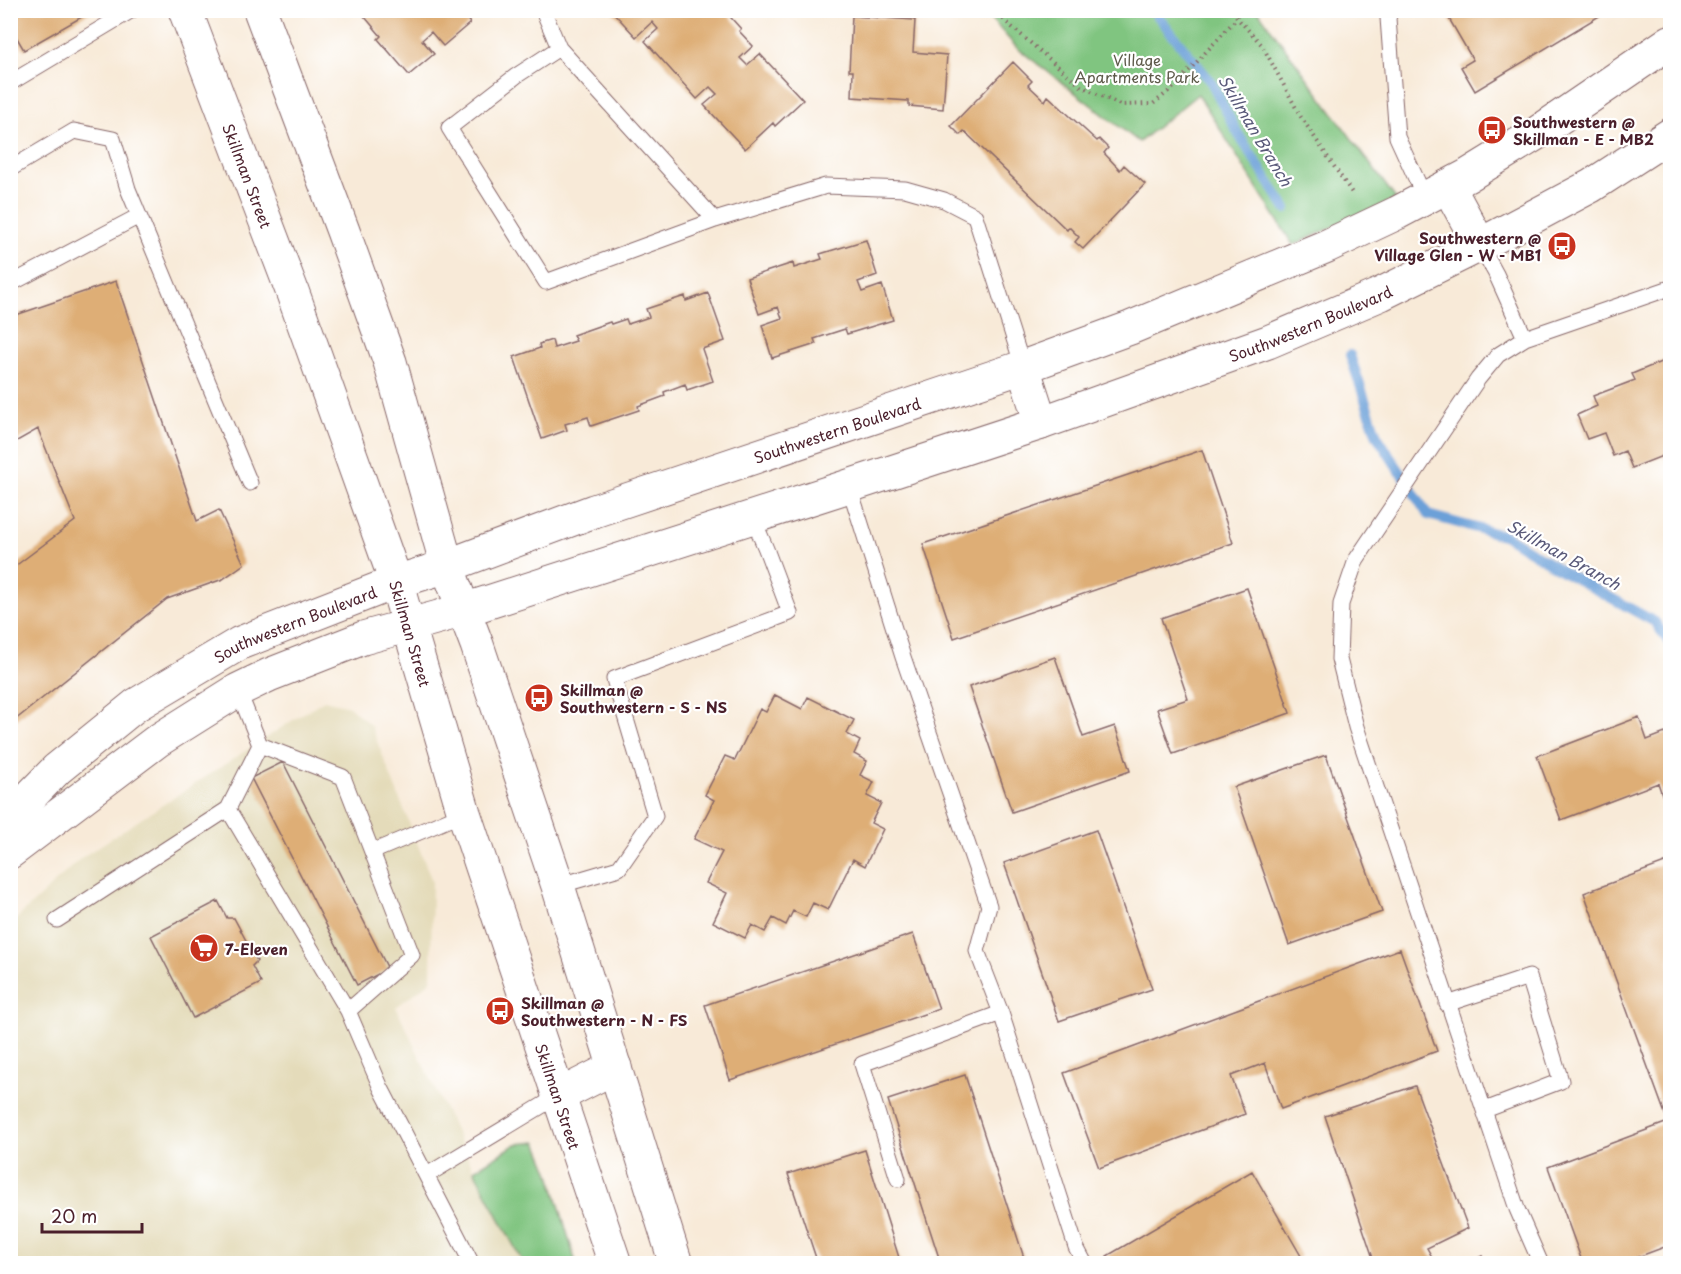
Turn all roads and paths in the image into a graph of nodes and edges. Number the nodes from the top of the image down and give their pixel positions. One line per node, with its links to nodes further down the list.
1 (132, 10): 11 (lane)
2 (185, 10): 28 (street, Skillman Street)
3 (260, 10): 27 (street)
4 (543, 10): 10 (lane)
5 (995, 10): 8 (path)
6 (1235, 10): 8 (path)
7 (1390, 10): 14 (lane)
8 (1238, 18): 15 (path)
9 (1671, 42): 14 (street, Southwestern Boulevard)
10 (559, 48): 17 (lane); 17 (lane)
11 (10, 83)
12 (1671, 135): 18 (street, Southwestern Boulevard)
13 (10, 169): 16 (lane)
14 (1436, 192): 18 (street); 22 (street, Southwestern Boulevard)
15 (1352, 193)
16 (139, 216): 19 (lane); 24 (lane)
17 (715, 220): 22 (lane)
18 (1480, 245): 21 (lane); 23 (street, Southwestern Boulevard)
19 (10, 284)
20 (1671, 288): 21 (lane)
21 (1525, 338): 40 (lane)
22 (1023, 367): 23 (street); 27 (street, Southwestern Boulevard)
23 (1041, 423): 25 (street, Southwestern Boulevard)
24 (250, 483)
25 (849, 486): 26 (street, Southwestern Boulevard); 42 (lane)
26 (752, 516): 29 (street, Southwestern Boulevard); 38 (lane)
27 (447, 566): 28 (street, Southwestern Boulevard); 29 (street)
28 (396, 582): 30 (street, Skillman Street); 35 (street, Southwestern Boulevard)
29 (464, 610): 30 (street, Southwestern Boulevard); 38 (street)
30 (408, 626): 31 (street, Southwestern Boulevard); 34 (street, Skillman Street)
31 (238, 690): 32 (lane); 36 (street, Southwestern Boulevard)
32 (260, 746): 33 (lane); 37 (lane)
33 (228, 809): 39 (lane); 41 (lane)
34 (464, 813): 37 (lane); 44 (street, Skillman Street)
35 (10, 817)
36 (10, 852)
37 (372, 852): 41 (lane)
38 (558, 886): 43 (street)
39 (57, 921)
40 (1447, 1004): 45 (lane); 45 (lane)
41 (348, 1011): 46 (lane)
42 (1001, 1014): 47 (lane); 51 (lane)
43 (615, 1067): 44 (street); 50 (street)
44 (558, 1096): 46 (lane); 49 (street, Skillman Street)
45 (1485, 1110): 52 (lane)
46 (427, 1175): 48 (lane)
47 (898, 1179)
48 (472, 1263)
49 (615, 1263)
50 (676, 1263)
51 (1084, 1263)
52 (1541, 1263)

